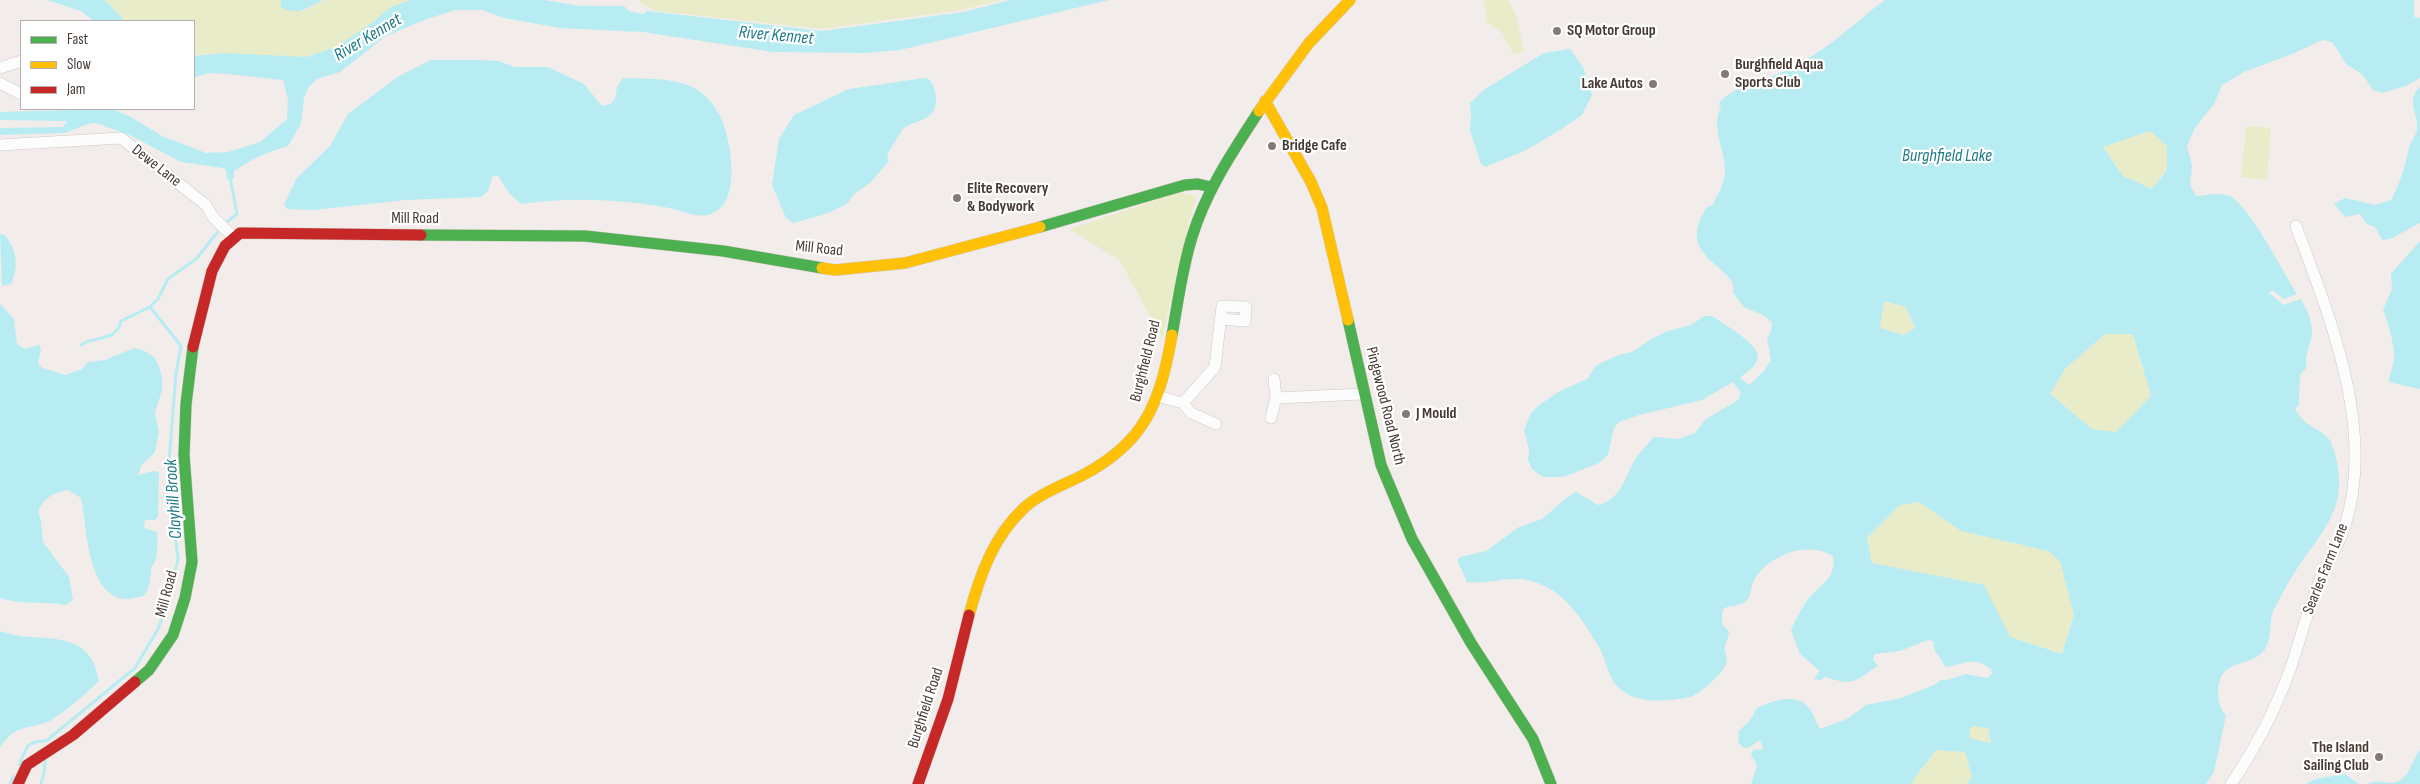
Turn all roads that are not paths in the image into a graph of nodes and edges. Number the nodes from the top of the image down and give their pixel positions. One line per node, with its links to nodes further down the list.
1 (1350, 0): 6 (street, Burghfield Road)
2 (20, 60): 3 (street)
3 (0, 68)
4 (0, 83): 5 (street)
5 (20, 93)
6 (1265, 101): 8 (street, Burghfield Road); 13 (street, Pingewood Road North)
7 (0, 144): 10 (street, Dewe Lane)
8 (1211, 187): 10 (street, Mill Road); 14 (street, Burghfield Road)
9 (2296, 226): 22 (street, Searles Farm Lane)
10 (233, 238): 19 (street, Mill Road)
11 (1220, 319): 16 (street)
12 (1274, 379): 15 (street)
13 (1363, 394): 15 (street); 21 (street, Pingewood Road North)
14 (1157, 396): 16 (street); 20 (street, Burghfield Road)
15 (1276, 398): 17 (street)
16 (1183, 403): 18 (street)
17 (1271, 418)
18 (1216, 424)
19 (18, 784)
20 (918, 784)
21 (1552, 784)
22 (2231, 784)

